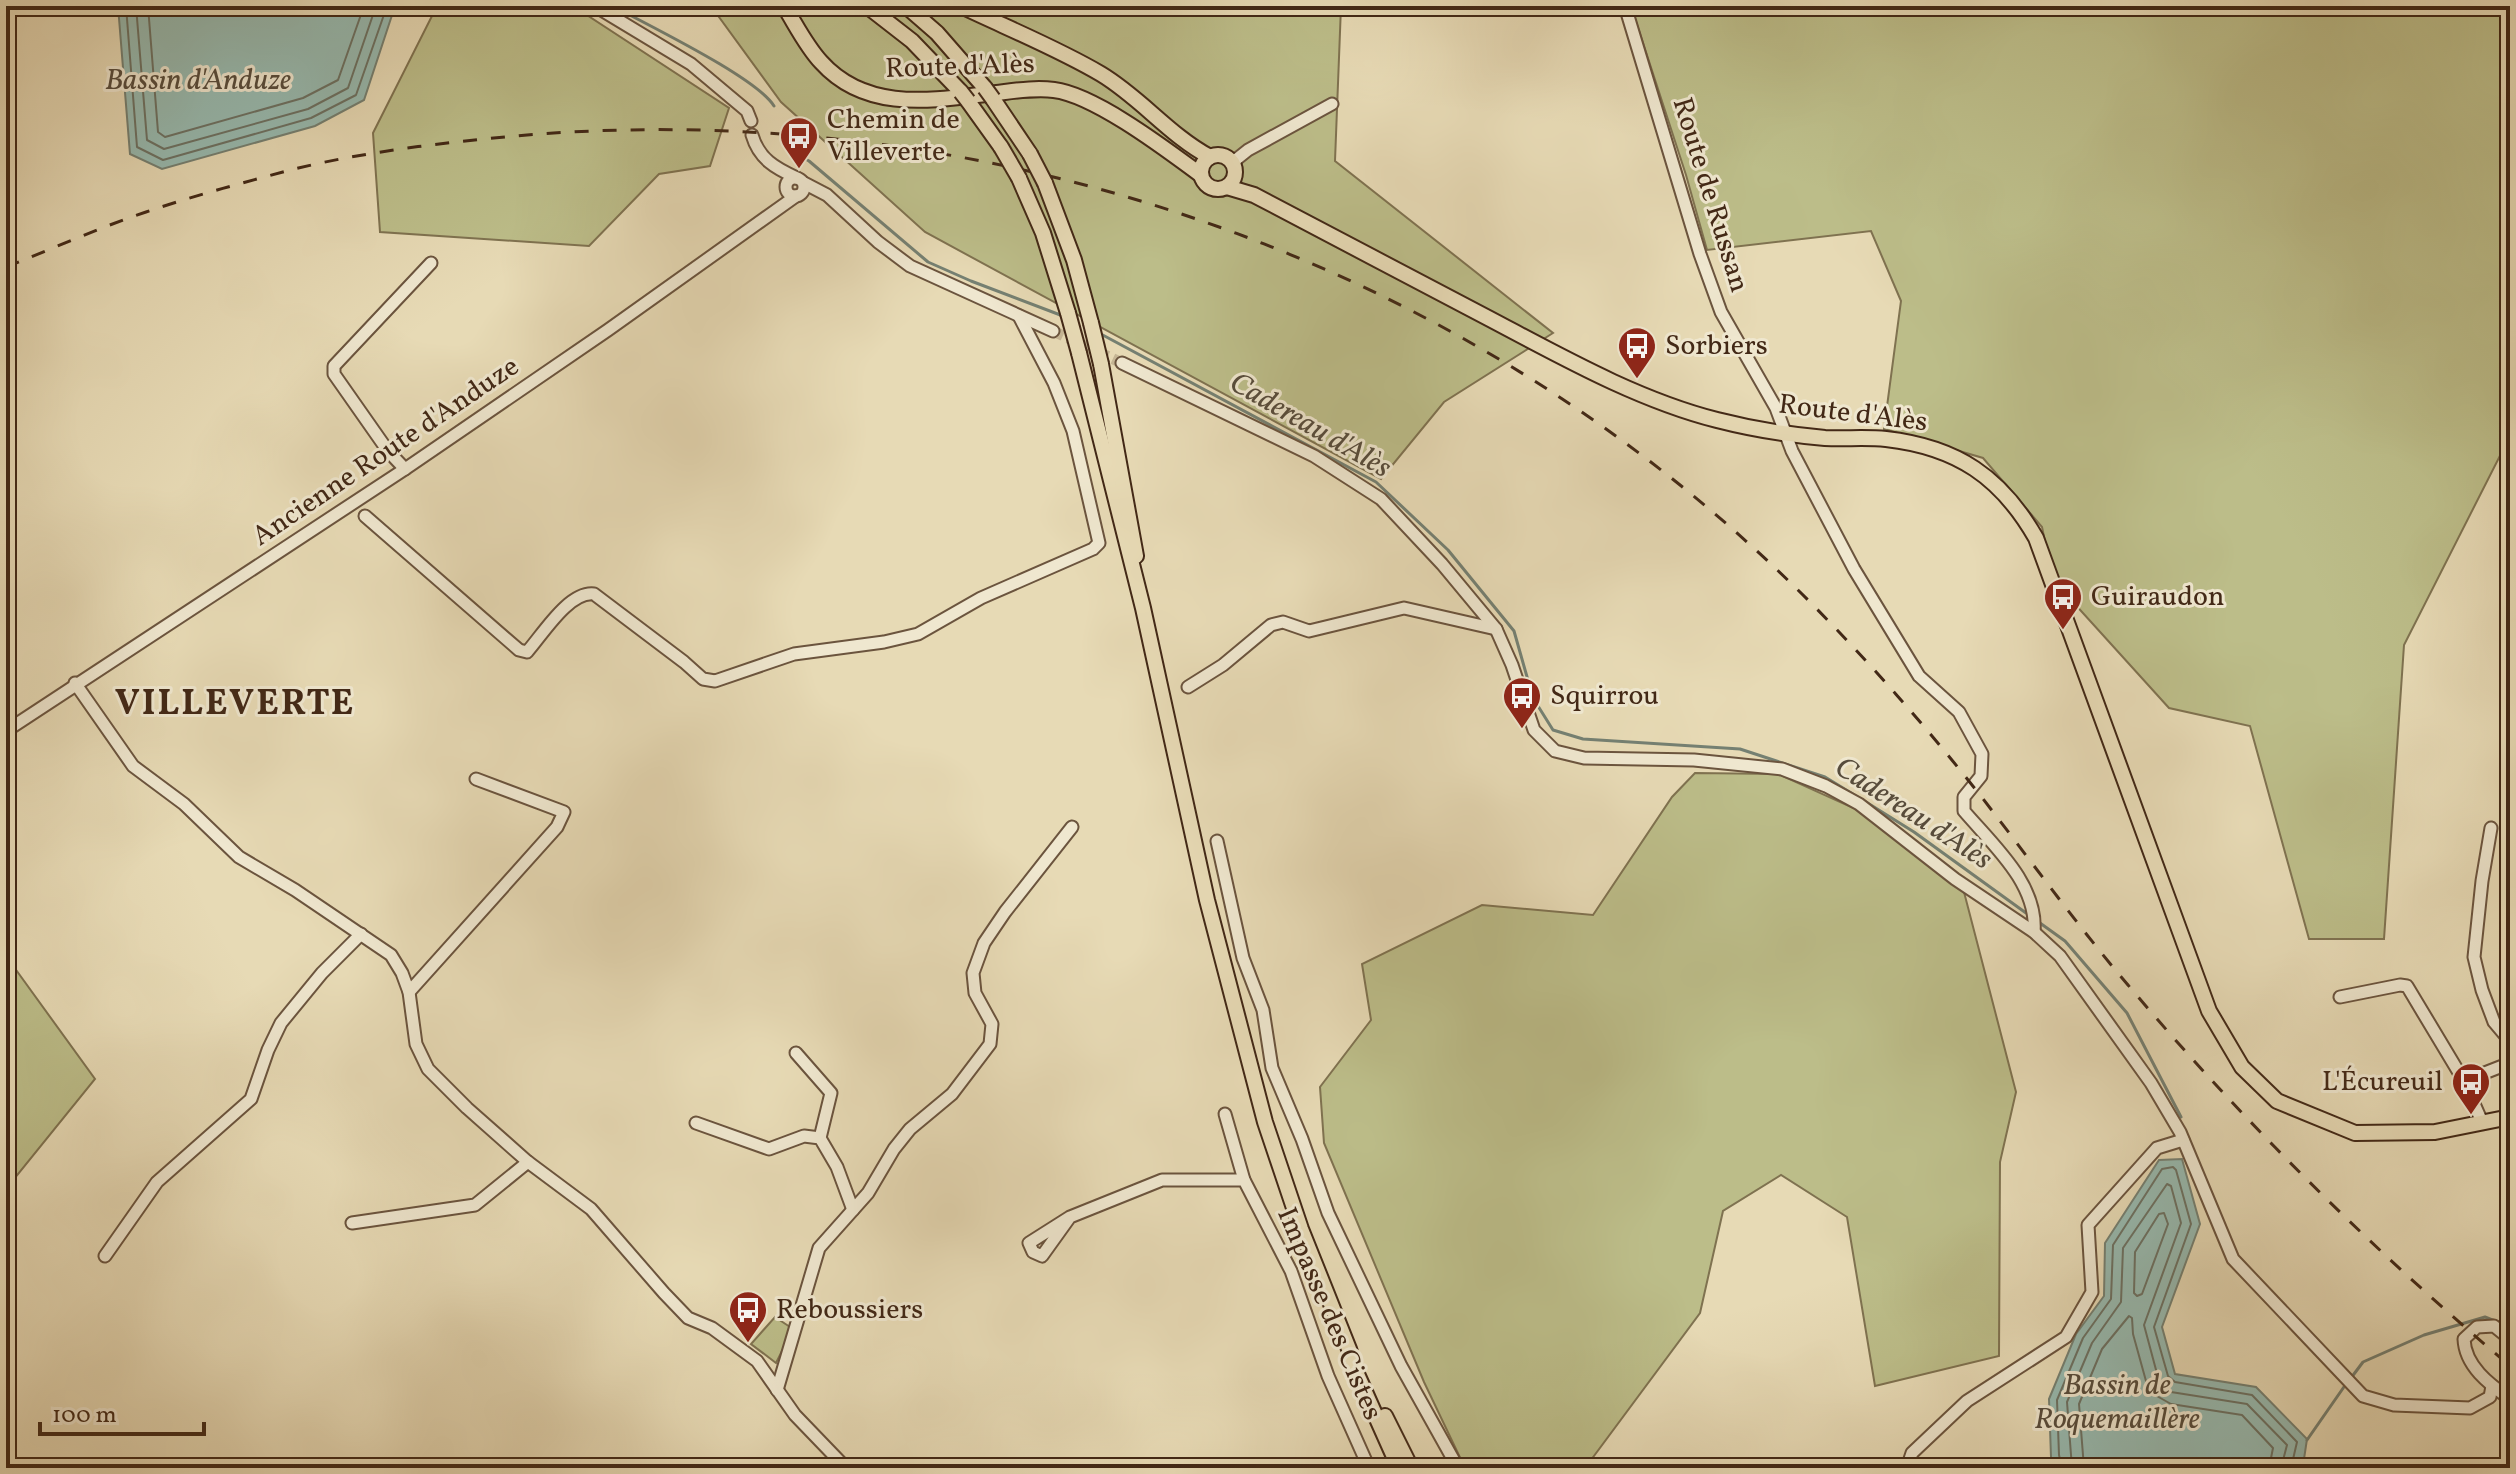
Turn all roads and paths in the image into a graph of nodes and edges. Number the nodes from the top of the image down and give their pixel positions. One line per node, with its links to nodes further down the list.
1 (595, 6): 8 (street)
2 (784, 6): 12 (main road, Route d'Alès)
3 (867, 6): 21 (main road, bridge)
4 (906, 6): 21 (main road, bridge)
5 (961, 6): 10 (main road, Route d'Alès)
6 (1625, 6): 18 (street, Route de Russan)
7 (1332, 104): 11 (street)
8 (751, 121)
9 (752, 135): 13 (street)
10 (1210, 157): 11 (main road); 12 (main road)
11 (1232, 174): 12 (main road, Route d'Alès); 18 (main road, Route d'Alès)
12 (1201, 175)
13 (797, 190): 15 (street); 19 (street, Ancienne Route d'Anduze)
14 (431, 263): 19 (street)
15 (1019, 316): 16 (street); 20 (street)
16 (1053, 331)
17 (1122, 363): 22 (street)
18 (1787, 434): 30 (street, Route de Russan); 40 (main road, Route d'Alès)
19 (405, 469): 23 (street, Ancienne Route d'Anduze)
20 (365, 516)
21 (1143, 608): 51 (main road)
22 (1496, 629): 24 (street); 30 (street)
23 (75, 683): 25 (street, Ancienne Route d'Anduze); 31 (street)
24 (1188, 687)
25 (6, 731)
26 (476, 779): 32 (street)
27 (1072, 827): 46 (street)
28 (2491, 828): 34 (street)
29 (1217, 841): 59 (street)
30 (2034, 932): 43 (street)
31 (361, 934): 32 (street); 49 (street)
32 (409, 992): 44 (street)
33 (2340, 997): 37 (street)
34 (2510, 1041)
35 (796, 1053): 42 (street)
36 (2510, 1063): 37 (street)
37 (2464, 1081): 40 (street)
38 (1225, 1114): 45 (street, Impasse des Cistes)
39 (2510, 1117): 40 (main road, Route d'Alès)
40 (2482, 1122)
41 (696, 1123): 42 (street)
42 (820, 1138): 46 (street)
43 (2183, 1140): 52 (street); 60 (street)
44 (528, 1162): 48 (street); 53 (street)
45 (1244, 1180): 47 (street); 56 (street, Impasse des Cistes)
46 (853, 1210): 53 (street)
47 (1070, 1217)
48 (352, 1223)
49 (105, 1256)
50 (2510, 1339): 52 (street)
51 (1349, 1349): 57 (main road); 58 (main road)
52 (2492, 1386): 54 (street)
53 (777, 1390): 55 (street)
54 (2510, 1399)
55 (846, 1468)
56 (1369, 1468)
57 (1399, 1468)
58 (1411, 1468)
59 (1458, 1468)
60 (1907, 1468)

